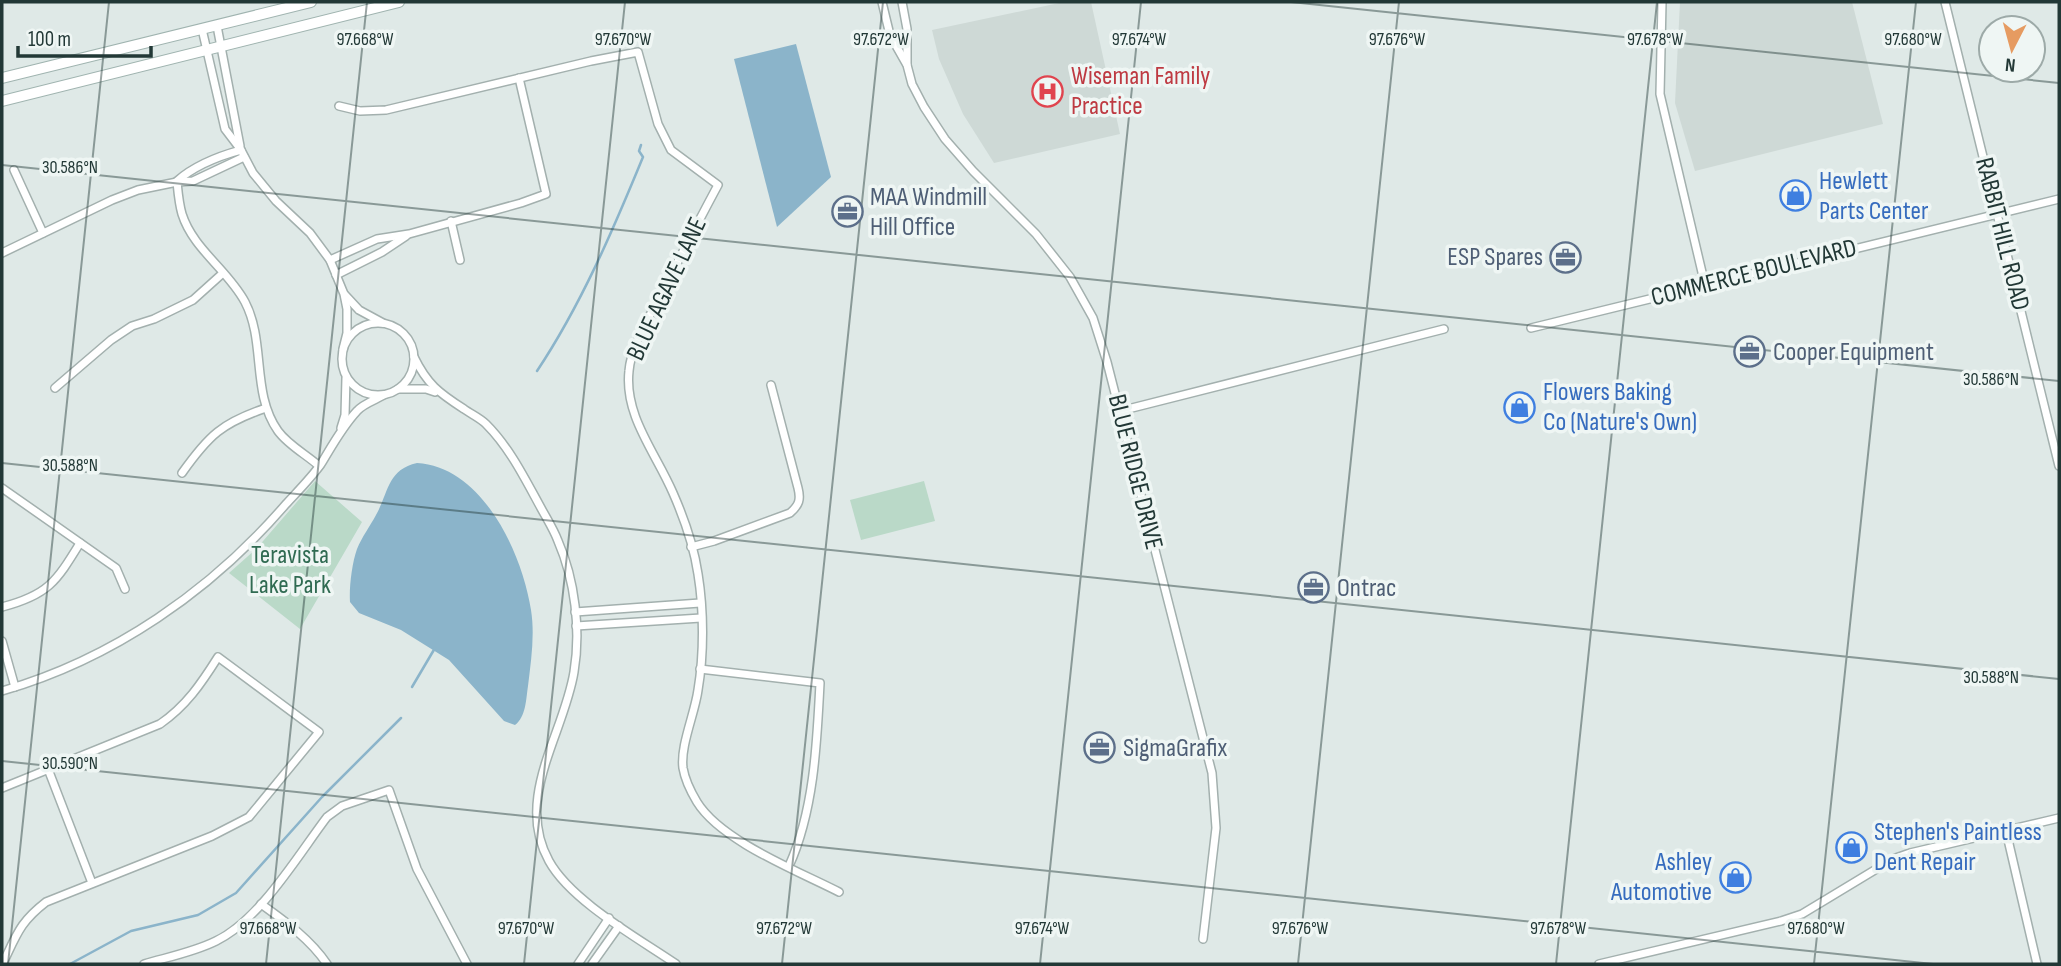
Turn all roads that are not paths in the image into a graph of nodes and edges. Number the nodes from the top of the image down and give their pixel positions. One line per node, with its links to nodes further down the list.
1 (311, 2): 7 (main road)
2 (399, 2): 9 (main road)
3 (883, 2): 11 (street, BLUE RIDGE DRIVE)
4 (902, 2): 11 (street, BLUE RIDGE DRIVE)
5 (1662, 2): 29 (street)
6 (1945, 2): 20 (street, RABBIT HILL ROAD)
7 (217, 26): 8 (main road); 9 (street)
8 (202, 29): 10 (street); 12 (main road)
9 (221, 47): 10 (main road); 16 (street)
10 (206, 51): 14 (main road); 16 (street)
11 (906, 65): 43 (street, BLUE RIDGE DRIVE)
12 (2, 78)
13 (519, 78): 15 (street, BLUE AGAVE LANE); 21 (street); 50 (street, BLUE AGAVE LANE)
14 (2, 101)
15 (339, 107)
16 (243, 154): 18 (street); 18 (street); 25 (street)
17 (14, 170): 22 (street)
18 (177, 182): 22 (street); 27 (street)
19 (2059, 199): 20 (street, COMMERCE BOULEVARD)
20 (1998, 213): 29 (street, COMMERCE BOULEVARD); 46 (street, RABBIT HILL ROAD)
21 (451, 221): 23 (street); 26 (street)
22 (43, 233): 24 (street)
23 (409, 234): 25 (street); 28 (street)
24 (2, 253)
25 (330, 260): 28 (street)
26 (460, 260)
27 (223, 273): 38 (street); 42 (street)
28 (336, 275): 30 (street)
29 (1705, 285): 32 (street, COMMERCE BOULEVARD)
30 (344, 294): 31 (street); 34 (street)
31 (387, 325): 34 (street); 35 (street)
32 (1531, 328)
33 (1444, 329): 43 (street)
34 (343, 349): 36 (street)
35 (414, 357): 39 (street); 41 (street)
36 (345, 374): 40 (street); 44 (street)
37 (771, 385): 50 (street)
38 (55, 388)
39 (398, 389): 40 (street); 41 (street)
40 (384, 395): 44 (street)
41 (442, 395): 54 (street)
42 (266, 408): 45 (street); 47 (street)
43 (1120, 411): 71 (street, BLUE RIDGE DRIVE)
44 (338, 435): 45 (street)
45 (319, 466): 59 (street)
46 (2059, 466)
47 (182, 473)
48 (2, 488): 49 (street)
49 (80, 543): 51 (street); 53 (street)
50 (691, 547): 52 (street, BLUE AGAVE LANE)
51 (125, 589)
52 (700, 603): 54 (street); 55 (street, BLUE AGAVE LANE)
53 (2, 607)
54 (575, 612): 56 (street)
55 (701, 618): 56 (street); 58 (street, BLUE AGAVE LANE)
56 (576, 626): 69 (street)
57 (2, 641): 59 (street)
58 (700, 669): 65 (street, BLUE AGAVE LANE); 65 (street)
59 (15, 687): 60 (street)
60 (2, 691)
61 (48, 769): 62 (street); 66 (street); 66 (street)
62 (2, 788)
63 (2059, 818): 64 (street)
64 (2006, 831): 79 (street); 80 (street)
65 (789, 866): 67 (street, BLUE AGAVE LANE)
66 (92, 883): 72 (street)
67 (839, 892)
68 (261, 904): 73 (street); 74 (street); 75 (street)
69 (609, 918): 70 (street); 76 (street)
70 (619, 926): 77 (street); 78 (street)
71 (1203, 939)
72 (3, 963)
73 (144, 964)
74 (327, 964)
75 (467, 964)
76 (578, 964)
77 (592, 964)
78 (676, 964)
79 (1600, 964)
80 (2037, 964)

